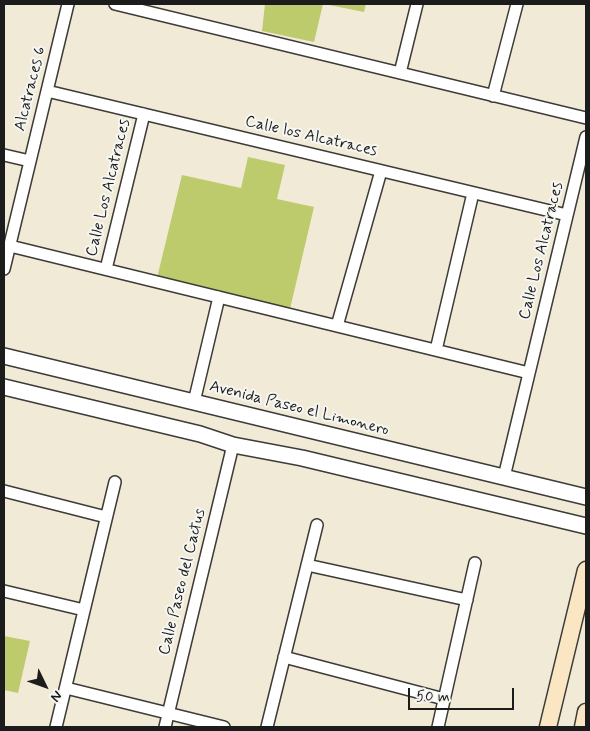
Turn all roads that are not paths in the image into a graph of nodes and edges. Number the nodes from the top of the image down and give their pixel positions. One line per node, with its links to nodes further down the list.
1 (68, 4): 8 (street, Alcatraces 6)
2 (115, 4): 6 (street)
3 (168, 4): 6 (street)
4 (418, 4): 7 (street)
5 (517, 4): 9 (street)
6 (165, 16): 7 (street)
7 (400, 73): 9 (street)
8 (47, 91): 10 (street, Calle los Alcatraces); 14 (street, Alcatraces 6)
9 (493, 96): 11 (street)
10 (144, 114): 15 (street, Calle los Alcatraces); 20 (street, Calle Los Alcatraces)
11 (586, 118)
12 (586, 137): 17 (street, Calle Los Alcatraces)
13 (4, 155): 14 (street)
14 (30, 161): 18 (street, Alcatraces 6)
15 (381, 171): 16 (street, Calle los Alcatraces); 22 (street, Calle Los Alcatraces)
16 (473, 193): 17 (street, Calle los Alcatraces); 23 (street)
17 (567, 215): 25 (street, Calle Los Alcatraces)
18 (10, 246): 19 (street, Alcatraces 6); 20 (street, Calle Los Alcatraces)
19 (4, 269)
20 (106, 269): 21 (street, Calle Los Alcatraces)
21 (219, 297): 22 (street, Calle Los Alcatraces); 27 (street)
22 (338, 326): 23 (street, Calle Los Alcatraces)
23 (436, 350): 25 (street, Calle Los Alcatraces)
24 (4, 356): 27 (street, Avenida Paseo el Limonero)
25 (529, 373): 29 (street, Calle Los Alcatraces)
26 (4, 387): 28 (street)
27 (194, 402): 29 (street, Avenida Paseo el Limonero)
28 (233, 444): 35 (street); 46 (street, Calle Paseo del Cactus)
29 (504, 477): 32 (street, Avenida Paseo el Limonero)
30 (115, 482): 33 (street)
31 (4, 491): 33 (street)
32 (586, 498)
33 (106, 517): 41 (street)
34 (317, 525): 37 (street)
35 (586, 526)
36 (475, 563): 40 (street)
37 (307, 565): 40 (street); 42 (street)
38 (586, 570): 52 (main road)
39 (4, 591): 41 (street)
40 (467, 600): 44 (street)
41 (84, 610): 43 (street)
42 (284, 657): 44 (street); 50 (street)
43 (66, 688): 46 (street); 47 (street)
44 (444, 699): 51 (street)
45 (586, 712): 53 (main road)
46 (168, 713): 48 (street, Calle Paseo del Cactus); 49 (street)
47 (56, 727)
48 (165, 727)
49 (224, 727)
50 (267, 727)
51 (438, 727)
52 (548, 727)
53 (583, 727)

